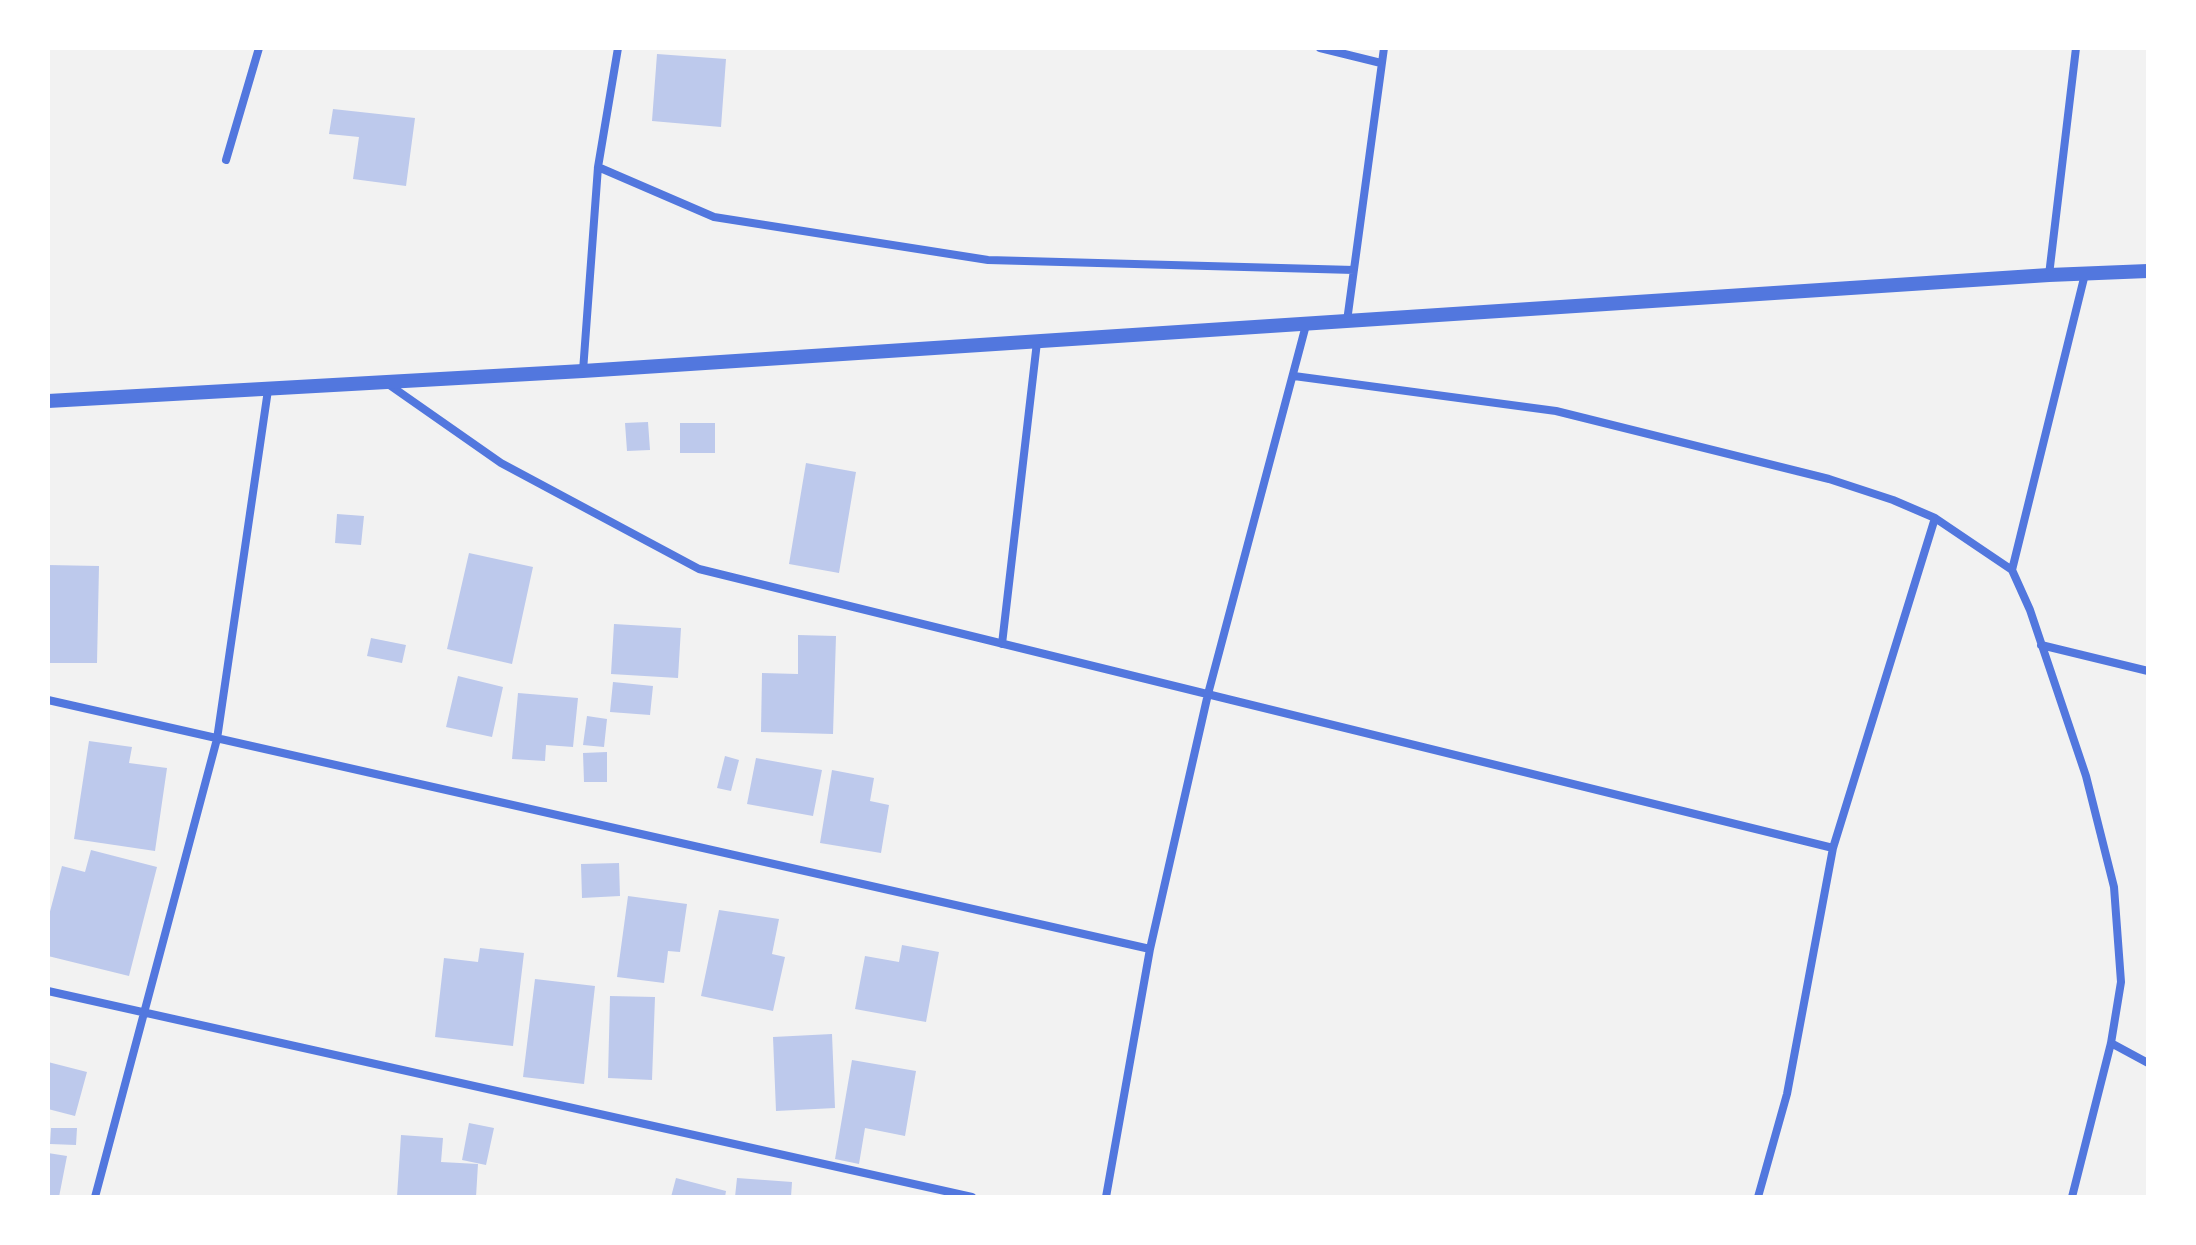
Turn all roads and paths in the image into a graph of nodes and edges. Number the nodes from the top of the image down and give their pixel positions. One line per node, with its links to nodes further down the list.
1 (259, 48): 7 (street)
2 (618, 48): 8 (street)
3 (1320, 48): 6 (street)
4 (1384, 48): 6 (street)
5 (2076, 48): 12 (street)
6 (1381, 63): 9 (street)
7 (226, 160)
8 (598, 167): 9 (street); 16 (street)
9 (1354, 270): 13 (street)
10 (2148, 271): 11 (street)
11 (2085, 274): 12 (street); 22 (street)
12 (2049, 275): 13 (street)
13 (1347, 321): 14 (street)
14 (1306, 325): 15 (street); 17 (street)
15 (1037, 342): 16 (street); 23 (street)
16 (583, 371): 18 (street)
17 (1294, 376): 21 (street); 26 (street)
18 (387, 383): 19 (street); 23 (street)
19 (268, 390): 20 (street); 28 (street)
20 (48, 401)
21 (1935, 518): 22 (street); 29 (street)
22 (2012, 570): 24 (street)
23 (1002, 644): 26 (street)
24 (2041, 645): 25 (street); 33 (street)
25 (2148, 671)
26 (1208, 694): 29 (street); 30 (street)
27 (48, 700): 28 (street)
28 (217, 739): 30 (street); 32 (street)
29 (1833, 848): 38 (street)
30 (1150, 949): 37 (street)
31 (48, 991): 32 (street)
32 (144, 1013): 35 (street); 36 (street)
33 (2111, 1043): 34 (street); 39 (street)
34 (2148, 1063)
35 (95, 1197)
36 (972, 1197)
37 (1106, 1197)
38 (1758, 1197)
39 (2072, 1197)

